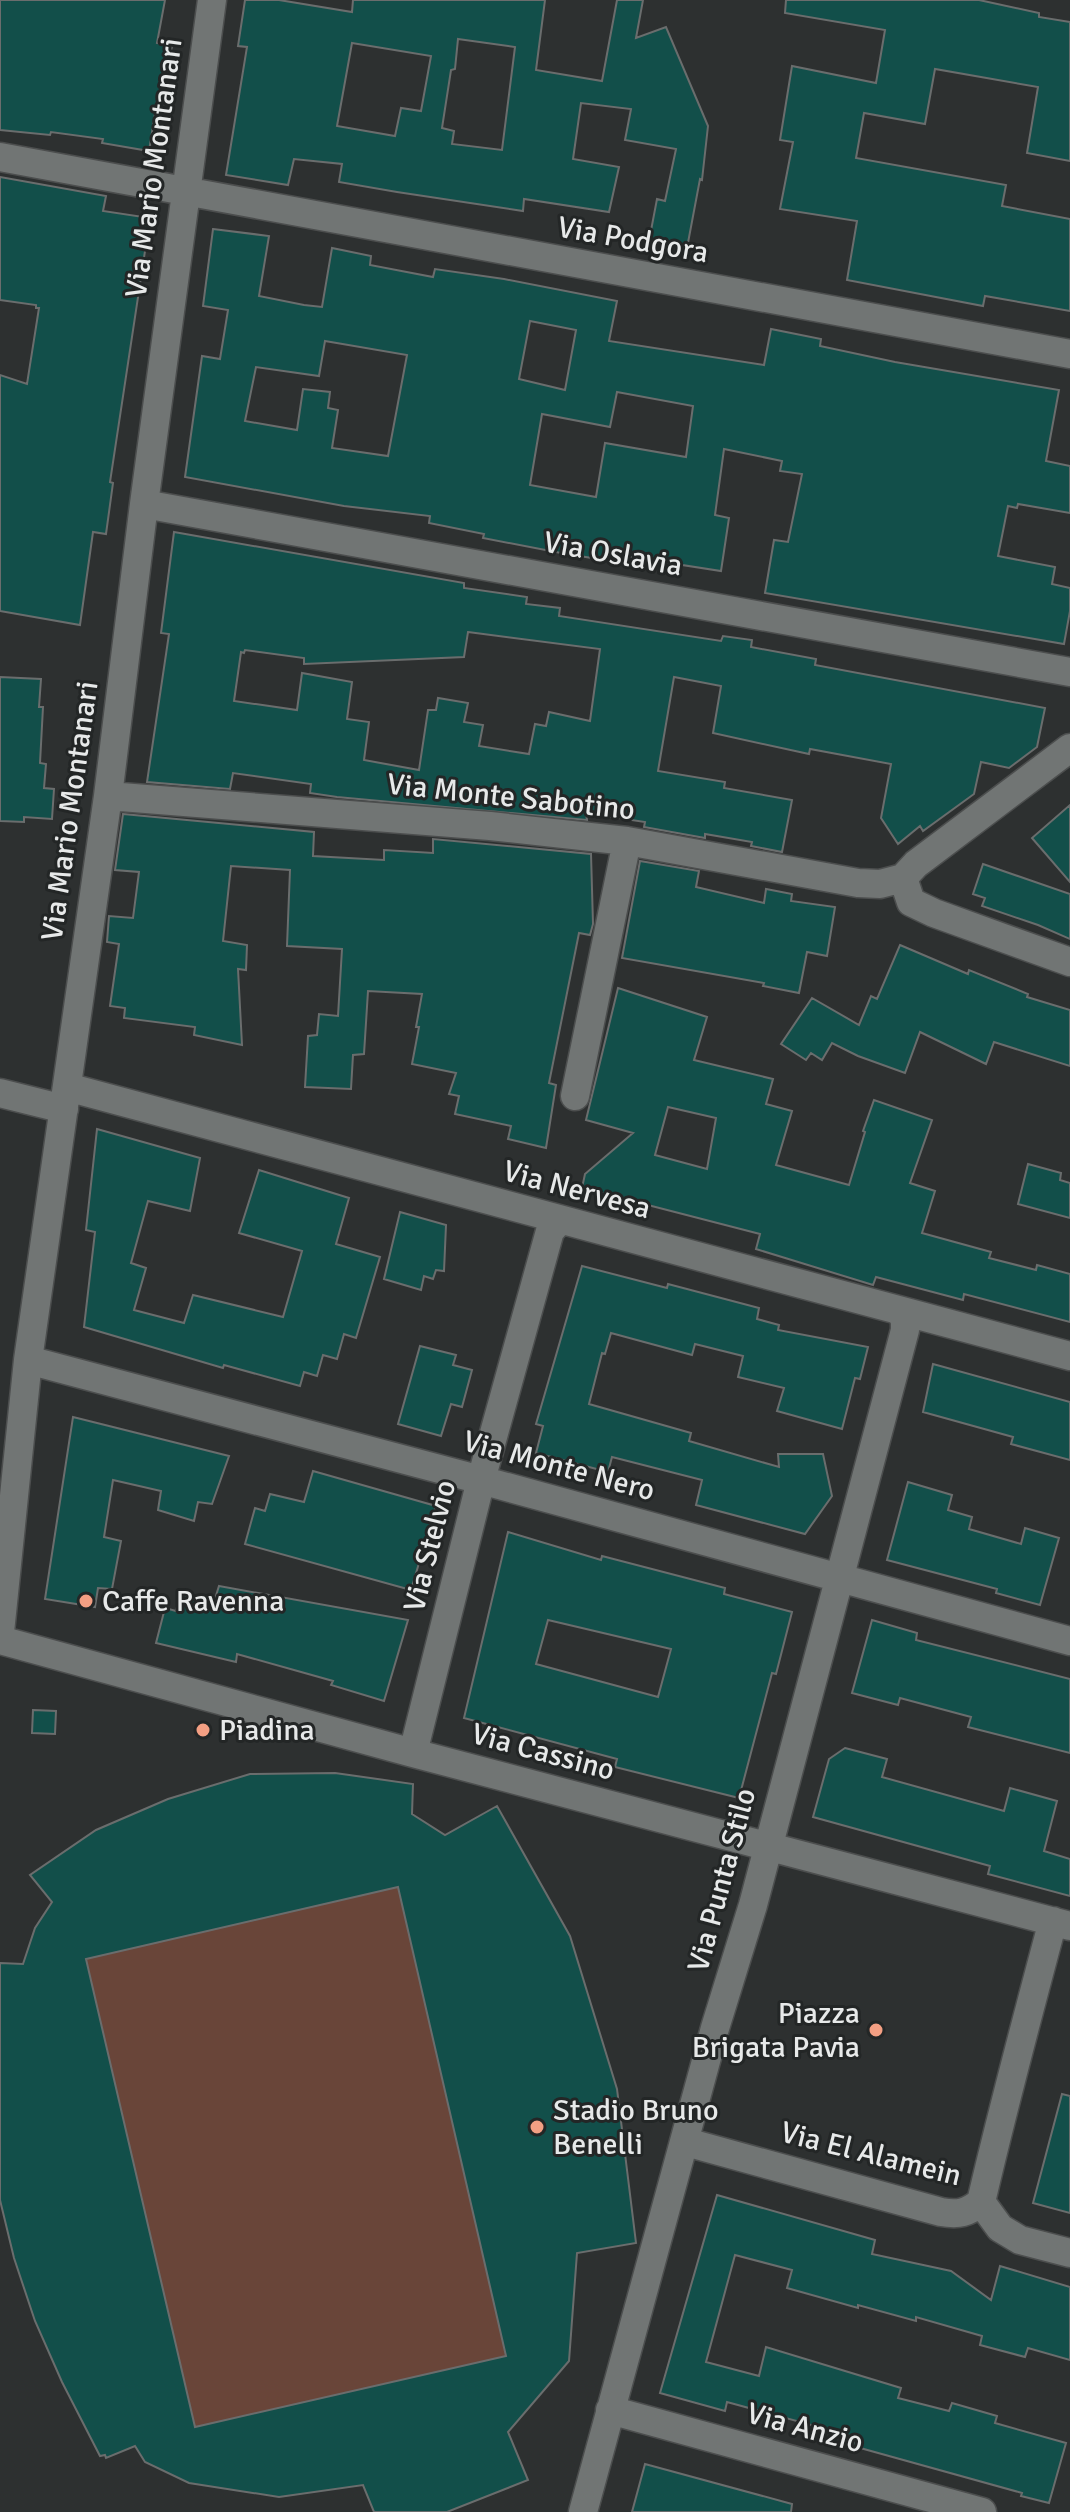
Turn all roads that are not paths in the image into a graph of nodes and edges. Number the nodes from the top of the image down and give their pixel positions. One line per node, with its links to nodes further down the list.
1 (212, 0): 3 (street, Via Mario Montanari)
2 (0, 157): 3 (street, Via Podgora)
3 (185, 193): 4 (street, Via Podgora); 5 (street, Via Mario Montanari)
4 (1070, 354)
5 (144, 504): 6 (street, Via Oslavia); 8 (street, Via Mario Montanari)
6 (1070, 672)
7 (1070, 748): 10 (street)
8 (108, 796): 9 (street, Via Monte Sabotino); 14 (street, Via Mario Montanari)
9 (627, 841): 10 (street, Via Monte Sabotino); 13 (street)
10 (903, 878): 11 (street)
11 (1070, 962)
12 (0, 1093): 14 (street, Via Nervesa)
13 (575, 1096)
14 (65, 1098): 15 (street, Via Nervesa); 18 (street, Via Mario Montanari)
15 (560, 1220): 16 (street, Via Nervesa); 19 (street, Via Stelvio)
16 (900, 1312): 17 (street, Via Nervesa); 20 (street, Via Punta Stilo)
17 (1070, 1356)
18 (28, 1360): 19 (street, Via Monte Nero); 21 (street, Via Mario Montanari)
19 (481, 1480): 20 (street, Via Monte Nero); 24 (street, Via Stelvio)
20 (838, 1579): 23 (street, Via Monte Nero); 25 (street, Via Punta Stilo)
21 (0, 1632)
22 (0, 1640): 24 (street, Via Cassino)
23 (1070, 1641)
24 (413, 1753): 25 (street, Via Cassino)
25 (768, 1845): 26 (street, Via Cassino); 27 (street, Via Punta Stilo)
26 (1062, 1923): 28 (street)
27 (686, 2142): 28 (street, Via El Alamein); 30 (street, Via Punta Stilo)
28 (981, 2202): 29 (street, Via El Alamein)
29 (1070, 2253)
30 (610, 2410): 31 (street, Via Punta Stilo); 32 (street, Via Anzio)
31 (583, 2512)
32 (982, 2512)

